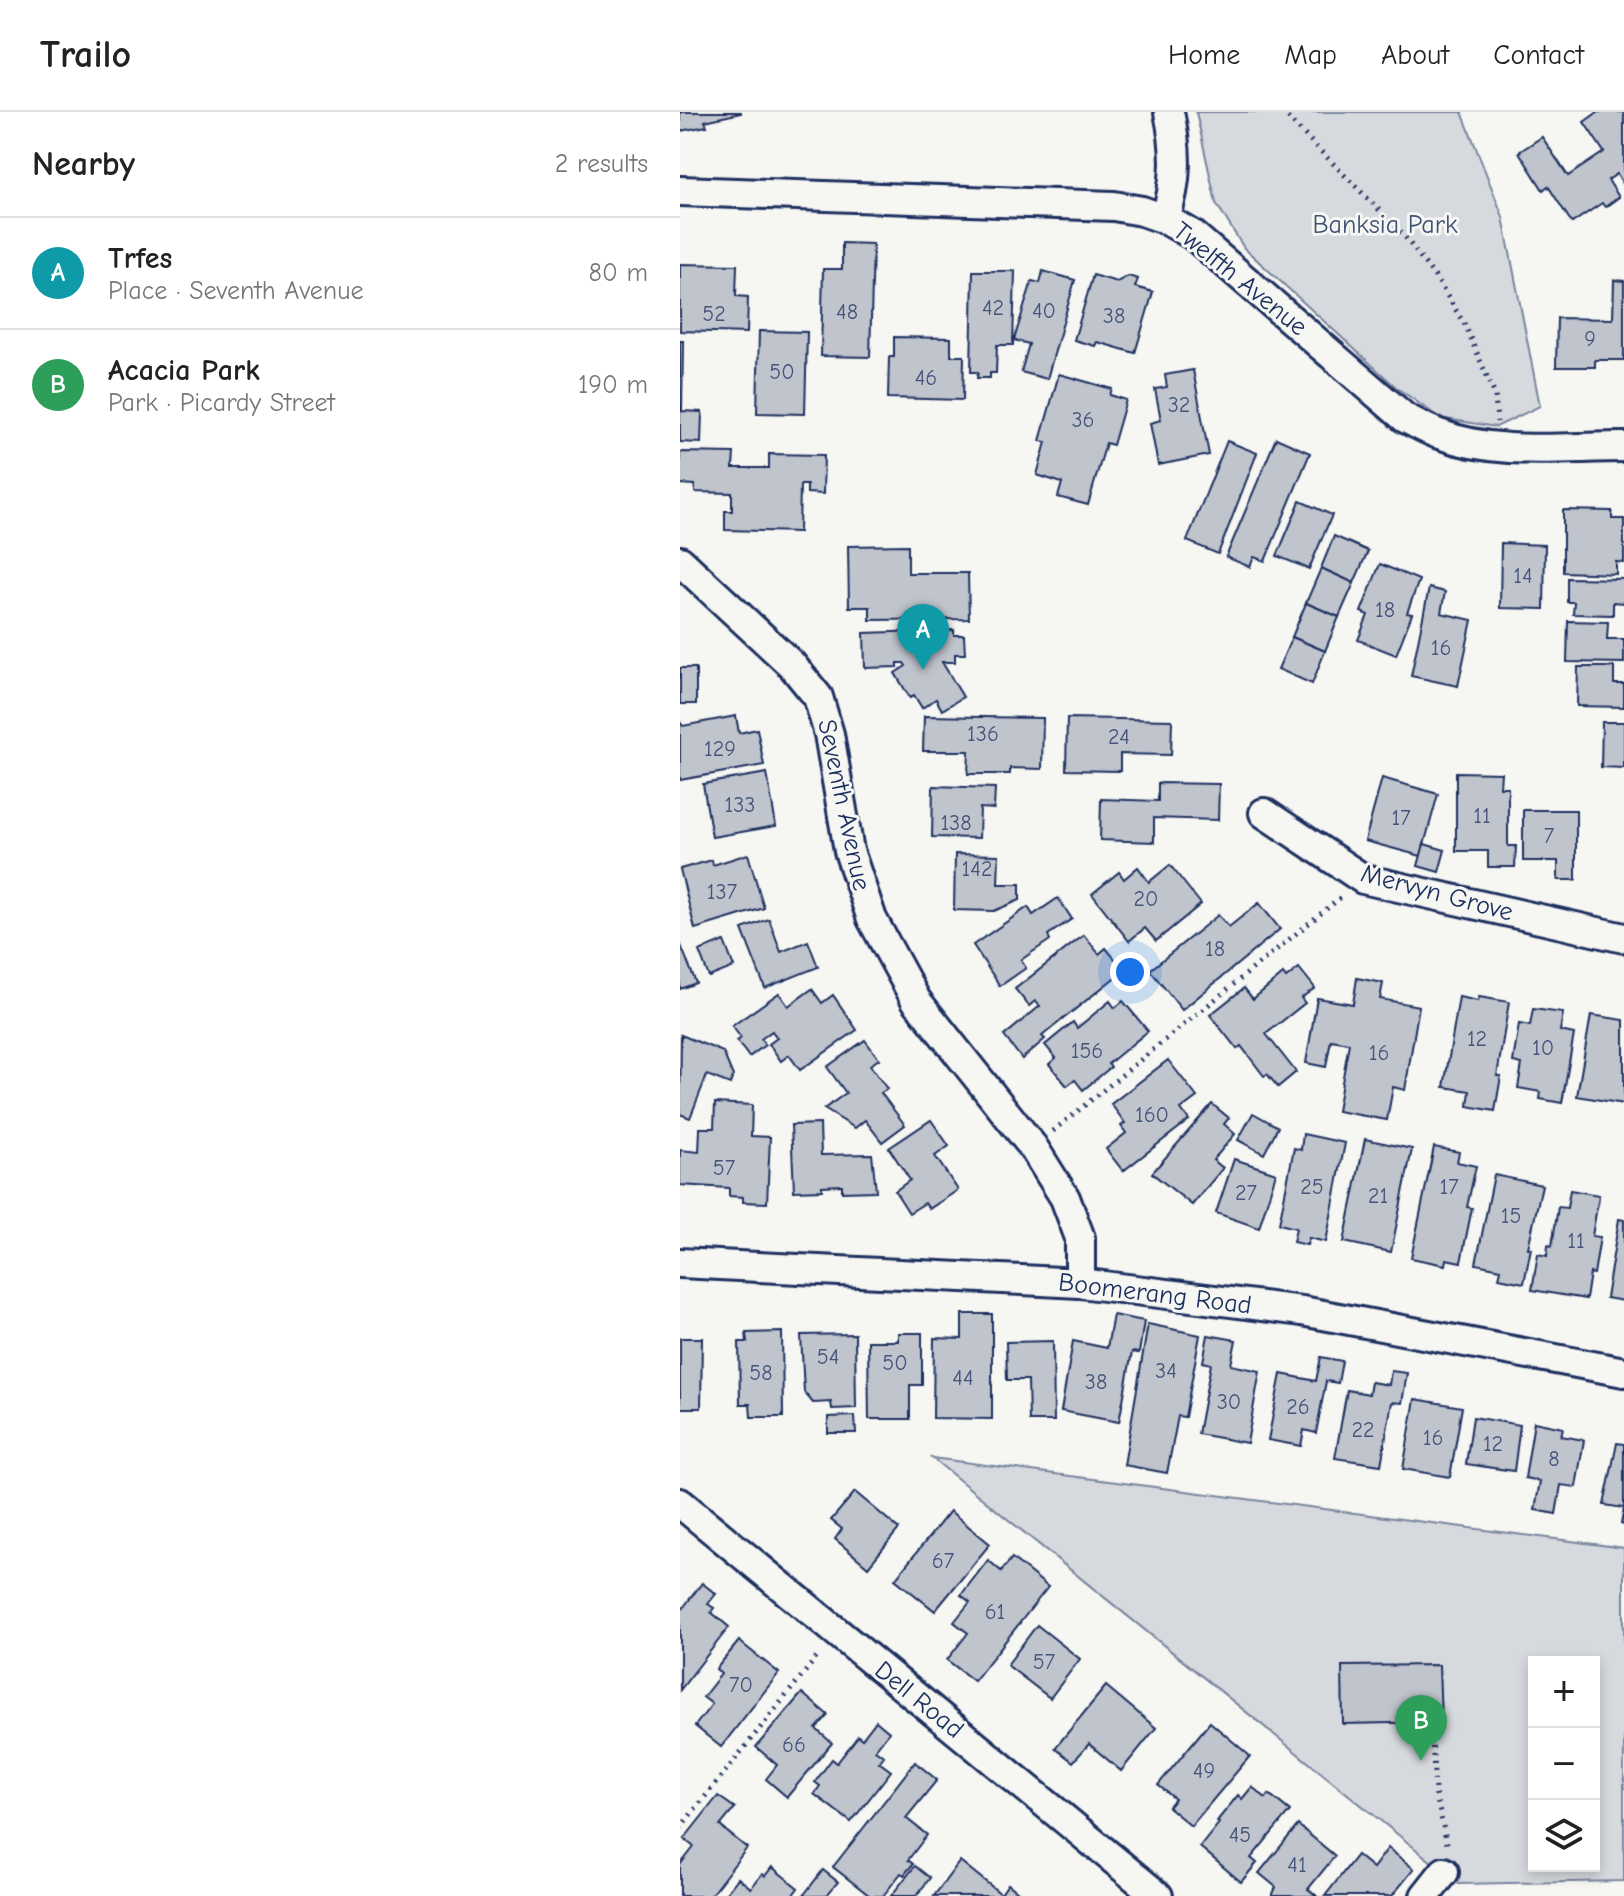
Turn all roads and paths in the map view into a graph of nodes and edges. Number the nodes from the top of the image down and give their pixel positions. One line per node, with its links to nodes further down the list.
1 (1169, 112): 4 (street)
2 (1282, 112): 5 (path)
3 (680, 191): 4 (street, Twelfth Avenue)
4 (1165, 219): 6 (street, Twelfth Avenue)
5 (1498, 436)
6 (1624, 447)
7 (680, 561): 13 (street, Seventh Avenue)
8 (1264, 813): 10 (street, Mervyn Grove)
9 (1338, 900): 11 (path)
10 (1624, 938)
11 (1052, 1132)
12 (680, 1263): 13 (street, Boomerang Road)
13 (1080, 1283): 14 (street, Boomerang Road)
14 (1624, 1372)
15 (680, 1503): 20 (street, Dell Road)
16 (817, 1657): 18 (path)
17 (1431, 1723): 19 (path)
18 (680, 1828)
19 (1444, 1872): 21 (street)
20 (1158, 1896)
21 (1425, 1896)

